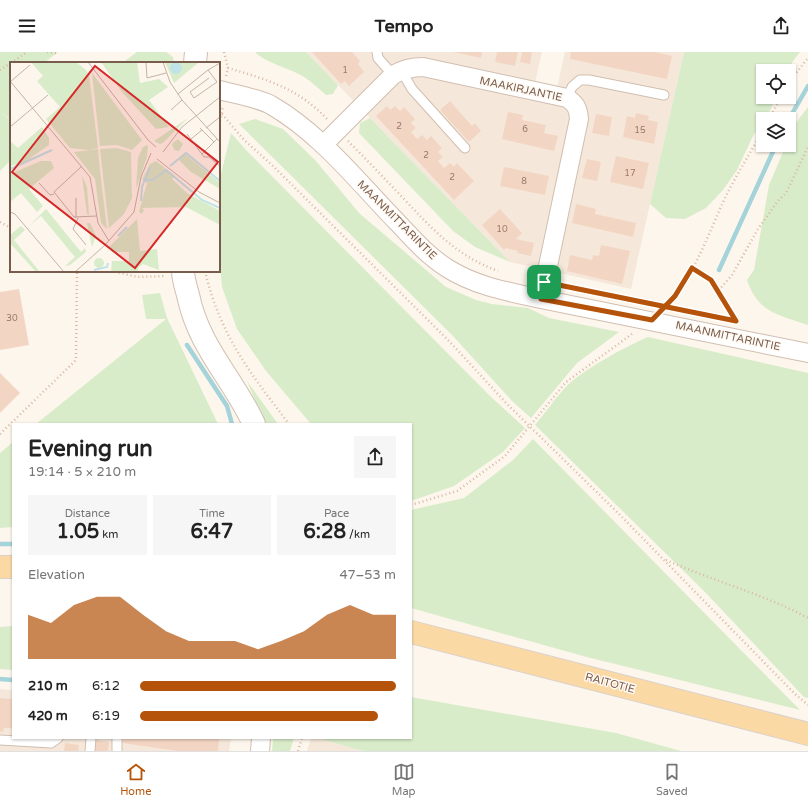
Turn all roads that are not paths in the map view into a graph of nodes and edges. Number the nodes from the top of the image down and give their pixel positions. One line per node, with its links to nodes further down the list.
1 (196, 52): 3 (street)
2 (377, 52): 4 (lane)
3 (195, 62)
4 (397, 73): 7 (street, MAAKIRJANTIE); 8 (street); 9 (lane)
5 (221, 90): 8 (street, MAANMITTARINTIE)
6 (664, 95): 7 (lane)
7 (567, 98): 11 (street, MAAKIRJANTIE)
8 (322, 145): 11 (street, MAANMITTARINTIE)
9 (465, 148)
10 (183, 273): 13 (street)
11 (541, 299): 12 (street, MAANMITTARINTIE)
12 (808, 353)
13 (253, 423)
14 (0, 567): 15 (main road)
15 (12, 567)
16 (412, 632): 17 (main road, RAITOTIE)
17 (808, 734)
18 (57, 739): 22 (lane)
19 (91, 739): 23 (lane)
20 (117, 739): 24 (lane)
21 (261, 739): 25 (street)
22 (0, 740)
23 (90, 751)
24 (117, 751)
25 (260, 751)

